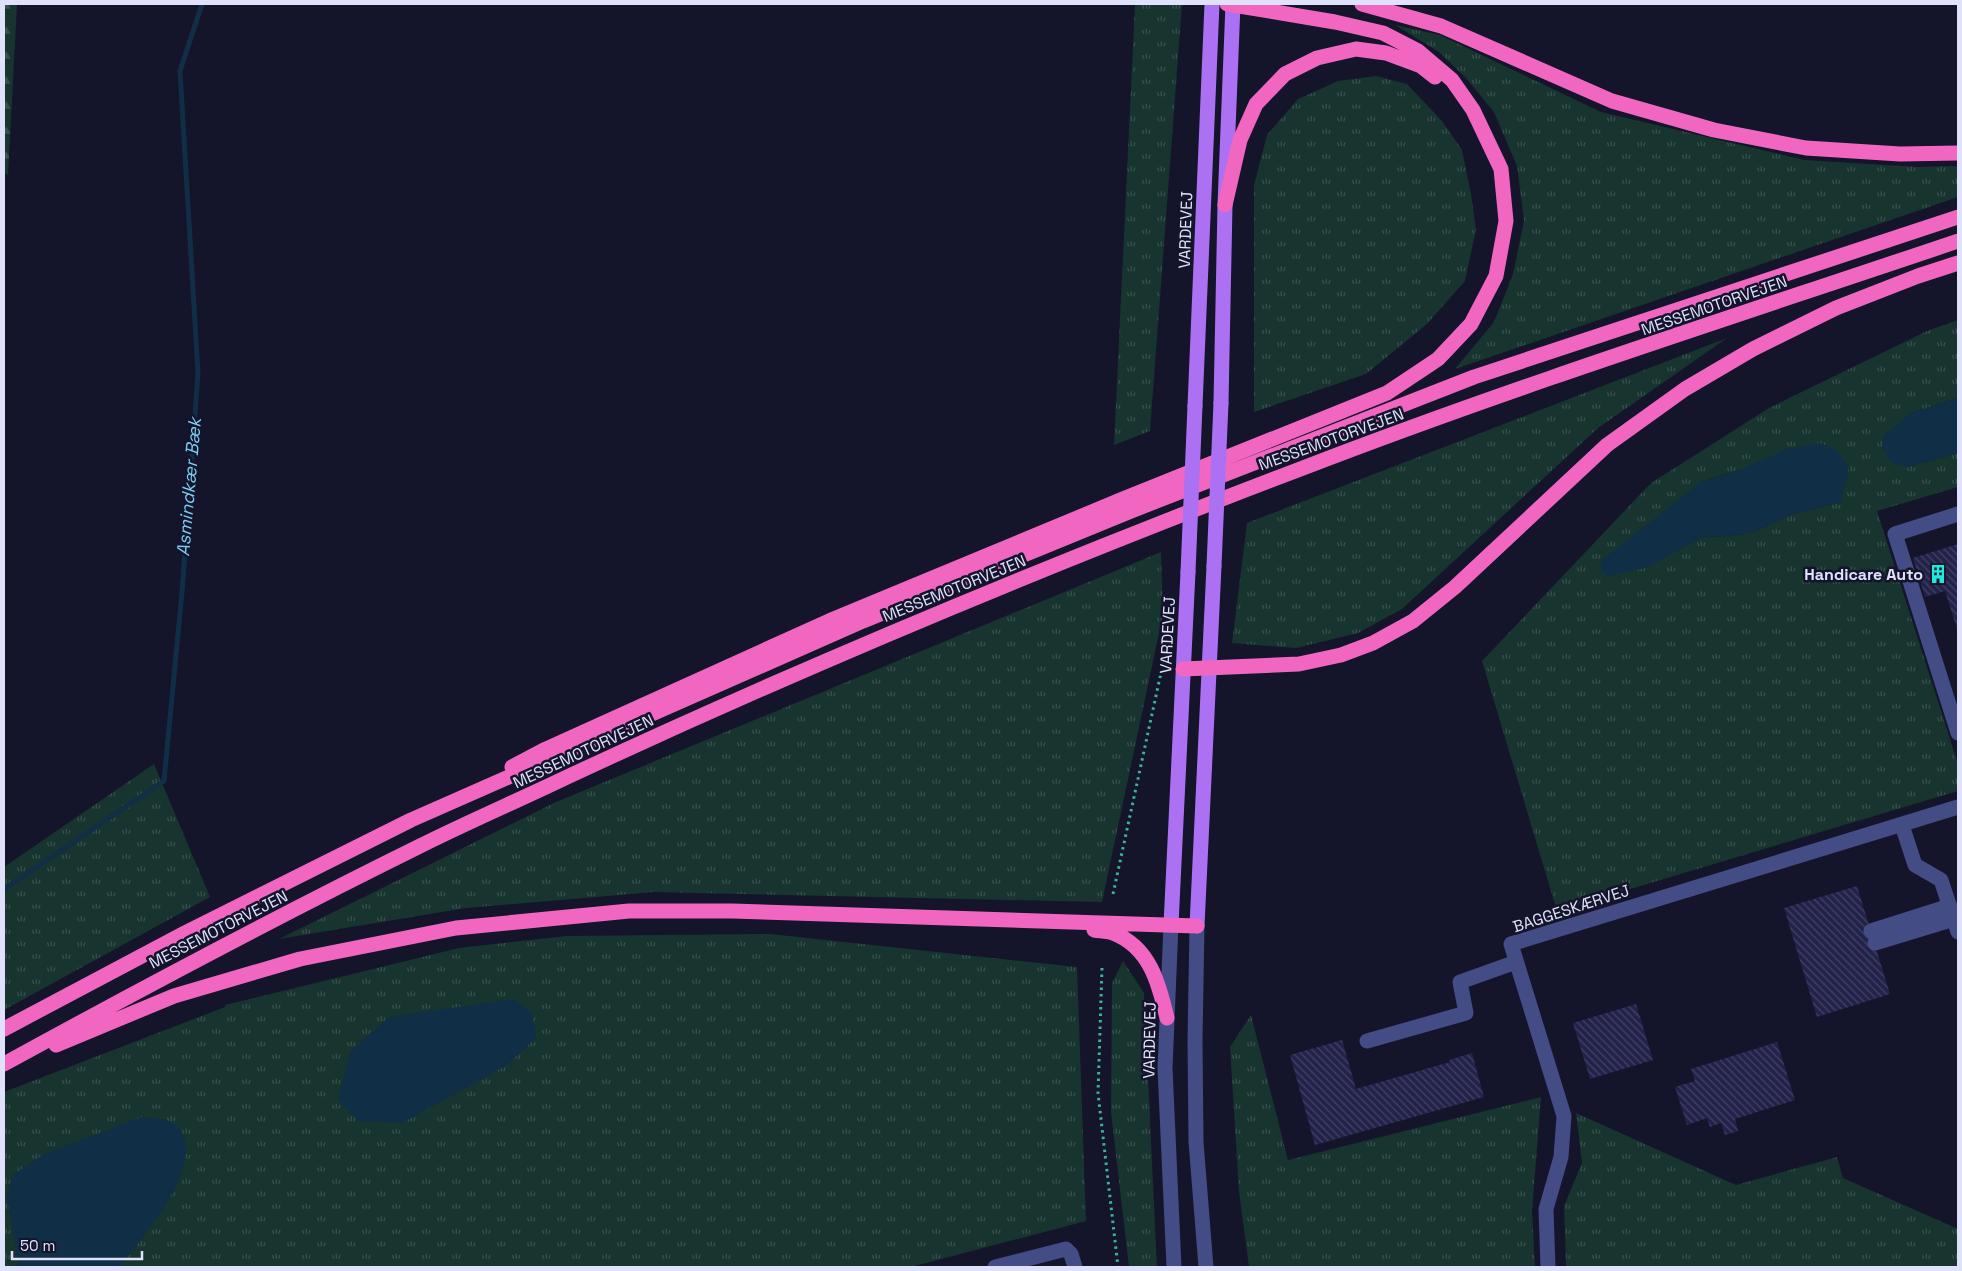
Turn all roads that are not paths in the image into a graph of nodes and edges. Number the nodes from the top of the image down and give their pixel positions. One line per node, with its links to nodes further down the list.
1 (1212, 4): 13 (main road, VARDEVEJ, bridge)
2 (1227, 4): 3 (highway)
3 (1233, 4): 5 (highway); 7 (main road)
4 (1362, 4): 6 (highway)
5 (1473, 110): 7 (highway); 16 (highway)
6 (1958, 153)
7 (1225, 205): 12 (main road, bridge)
8 (1958, 217): 16 (highway, MESSEMOTORVEJEN)
9 (1958, 240): 27 (highway, MESSEMOTORVEJEN)
10 (1958, 263): 12 (highway)
11 (1958, 514): 14 (street)
12 (1209, 668): 13 (highway); 21 (main road)
13 (1183, 669): 20 (main road, VARDEVEJ)
14 (1958, 733)
15 (1958, 807): 17 (street, BAGGESKÆRVEJ)
16 (411, 820): 25 (highway, MESSEMOTORVEJEN)
17 (1902, 824): 18 (street); 23 (street, BAGGESKÆRVEJ)
18 (1954, 919): 22 (street)
19 (1044, 921): 20 (highway); 24 (highway); 27 (highway)
20 (1171, 925): 21 (highway); 24 (street, VARDEVEJ)
21 (1197, 926): 31 (street)
22 (1873, 937)
23 (1516, 962): 26 (street); 32 (street, BAGGESKÆRVEJ)
24 (1167, 1018): 30 (street, VARDEVEJ)
25 (4, 1029)
26 (1367, 1041)
27 (4, 1065)
28 (995, 1267): 29 (street)
29 (1075, 1267)
30 (1174, 1267)
31 (1206, 1267)
32 (1548, 1267)

